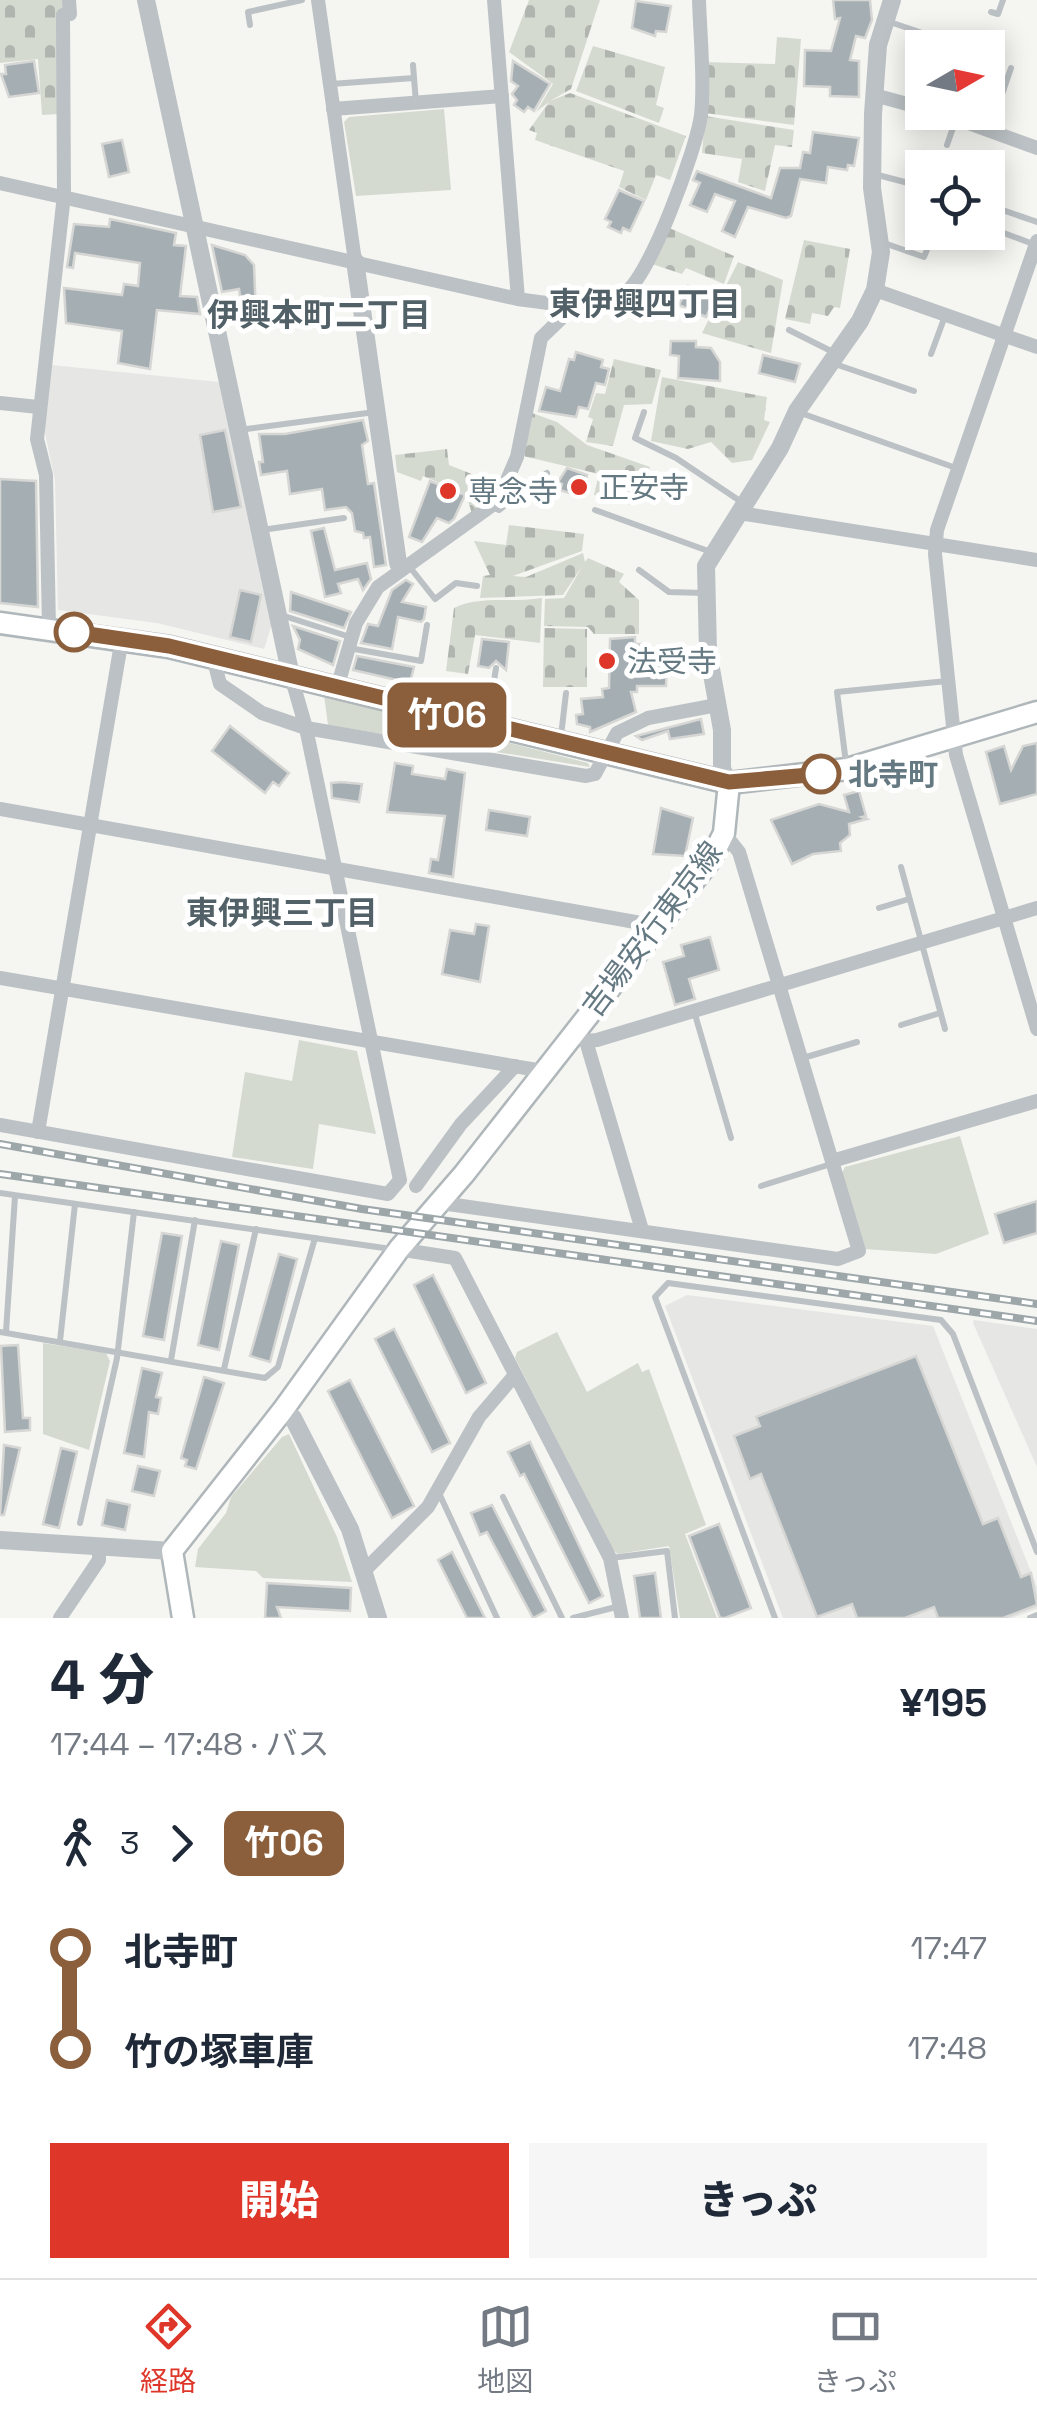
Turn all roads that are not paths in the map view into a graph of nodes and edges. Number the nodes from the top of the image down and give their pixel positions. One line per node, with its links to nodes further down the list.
1 (69, 0): 30 (street)
2 (146, 0): 33 (street)
3 (302, 0): 11 (lane)
4 (318, 0): 16 (street)
5 (494, 0): 18 (street)
6 (699, 0): 41 (street)
7 (892, 0): 10 (street)
8 (1003, 0): 9 (lane)
9 (991, 12)
10 (884, 20): 12 (lane); 19 (street)
11 (250, 25)
12 (913, 30)
13 (414, 66): 15 (lane)
14 (1011, 68): 17 (lane)
15 (414, 78): 16 (lane); 20 (lane)
16 (330, 84): 22 (street)
17 (1005, 86)
18 (502, 96): 20 (street); 40 (street)
19 (874, 96): 21 (street); 27 (street)
20 (416, 102): 22 (street)
21 (905, 104)
22 (334, 109): 38 (street)
23 (956, 130): 25 (lane)
24 (990, 130): 26 (street)
25 (947, 146)
26 (1037, 148)
27 (872, 174): 28 (lane); 35 (street)
28 (905, 182)
29 (0, 183): 30 (street)
30 (64, 196): 33 (street); 50 (street)
31 (1005, 211): 32 (lane)
32 (1037, 222)
33 (195, 225): 38 (street); 54 (street)
34 (1005, 233): 36 (lane)
35 (879, 242): 37 (lane); 39 (street)
36 (1036, 243): 44 (street)
37 (927, 250)
38 (355, 261): 40 (street); 51 (street)
39 (874, 290): 42 (street); 47 (street)
40 (518, 298): 41 (street)
41 (573, 307): 57 (street)
42 (946, 315): 44 (street); 46 (lane)
43 (789, 330): 47 (lane)
44 (1004, 335): 45 (street); 55 (street)
45 (1037, 347)
46 (932, 354)
47 (833, 358): 48 (lane); 52 (street)
48 (914, 391)
49 (0, 402): 50 (street)
50 (38, 407): 72 (street)
51 (376, 411): 54 (lane); 65 (street)
52 (797, 411): 55 (lane); 58 (street)
53 (644, 412): 58 (lane)
54 (239, 430): 61 (street)
55 (958, 469): 62 (street)
56 (547, 473): 57 (lane)
57 (492, 507): 65 (street)
58 (742, 508): 62 (street); 63 (street)
59 (596, 510): 63 (lane)
60 (344, 518): 61 (lane)
61 (261, 530): 69 (street)
62 (936, 544): 64 (street); 78 (street)
63 (712, 552): 68 (street)
64 (1037, 560)
65 (402, 566): 67 (lane); 74 (street)
66 (639, 570): 68 (lane)
67 (477, 586)
68 (704, 593): 81 (street)
69 (280, 614): 74 (lane); 77 (street)
70 (0, 624): 72 (main road)
71 (427, 625): 74 (lane)
72 (49, 628): 73 (main road)
73 (122, 638): 75 (main road); 91 (street)
74 (349, 643): 79 (street)
75 (214, 657): 77 (main road); 84 (street)
76 (496, 668): 83 (lane)
77 (292, 676): 79 (main road); 84 (street)
78 (947, 681): 85 (street); 88 (lane)
79 (337, 688): 83 (main road)
80 (566, 693): 86 (lane)
81 (716, 705): 87 (street); 89 (street)
82 (1037, 712): 85 (main road)
83 (487, 725): 86 (main road)
84 (306, 728): 87 (street); 93 (street)
85 (954, 738): 88 (main road); 98 (street)
86 (560, 743): 87 (main road)
87 (604, 754): 89 (main road)
88 (846, 769): 89 (main road)
89 (729, 782): 92 (main road, 吉場安行東京線)
90 (0, 809): 91 (street)
91 (90, 824): 93 (street); 103 (street)
92 (724, 833): 99 (main road, 吉場安行東京線); 102 (street)
93 (334, 866): 99 (street); 110 (street)
94 (902, 868): 95 (lane)
95 (909, 899): 96 (lane); 100 (lane)
96 (879, 908)
97 (1037, 908): 98 (street)
98 (1004, 918): 100 (street); 108 (street)
99 (658, 926): 109 (main road, 吉場安行東京線)
100 (920, 942): 102 (street); 105 (lane)
101 (0, 978): 103 (street)
102 (780, 984): 104 (street); 112 (street)
103 (62, 988): 110 (street); 117 (street)
104 (694, 1010): 109 (street); 118 (lane)
105 (940, 1013): 106 (lane); 107 (lane)
106 (902, 1025)
107 (944, 1029)
108 (1037, 1030)
109 (580, 1037): 114 (main road, 吉場安行東京線); 130 (street)
110 (371, 1042): 113 (street); 120 (street)
111 (857, 1042): 112 (lane)
112 (802, 1058): 119 (street)
113 (514, 1066): 114 (street); 121 (street)
114 (543, 1071): 125 (main road, 吉場安行東京線)
115 (1037, 1100): 119 (street)
116 (0, 1125): 117 (street)
117 (38, 1132): 120 (street)
118 (731, 1138)
119 (832, 1162): 122 (lane); 130 (street)
120 (400, 1180): 121 (street)
121 (416, 1186): 125 (street)
122 (761, 1186)
123 (0, 1194): 124 (lane)
124 (16, 1196): 126 (lane); 134 (lane)
125 (443, 1202): 130 (street); 132 (main road, 吉場安行東京線); 133 (main road, 吉場安行東京線)
126 (75, 1204): 127 (lane); 135 (lane)
127 (134, 1212): 128 (lane); 136 (lane)
128 (195, 1220): 129 (lane); 137 (lane)
129 (256, 1229): 131 (lane); 138 (lane)
130 (642, 1230)
131 (315, 1238): 132 (lane); 138 (lane)
132 (400, 1250): 133 (main road, 吉場安行東京線); 139 (street)
133 (383, 1276): 140 (main road, 吉場安行東京線)
134 (3, 1332): 135 (lane)
135 (60, 1340): 136 (lane)
136 (116, 1349): 137 (lane); 143 (lane)
137 (171, 1360): 138 (lane)
138 (224, 1370)
139 (514, 1376): 141 (street); 148 (street)
140 (283, 1410): 146 (main road, 吉場安行東京線); 149 (street)
141 (437, 1490): 149 (street); 154 (lane)
142 (503, 1496): 155 (lane)
143 (80, 1523)
144 (0, 1540): 145 (street)
145 (100, 1546): 146 (street); 151 (street)
146 (172, 1551): 152 (main road)
147 (1037, 1552): 158 (lane)
148 (610, 1558): 150 (street); 157 (lane)
149 (364, 1570): 153 (street)
150 (622, 1612): 156 (lane)
151 (60, 1618)
152 (183, 1618)
153 (378, 1618)
154 (497, 1618)
155 (562, 1618)
156 (573, 1618)
157 (675, 1618)
158 (775, 1618)

